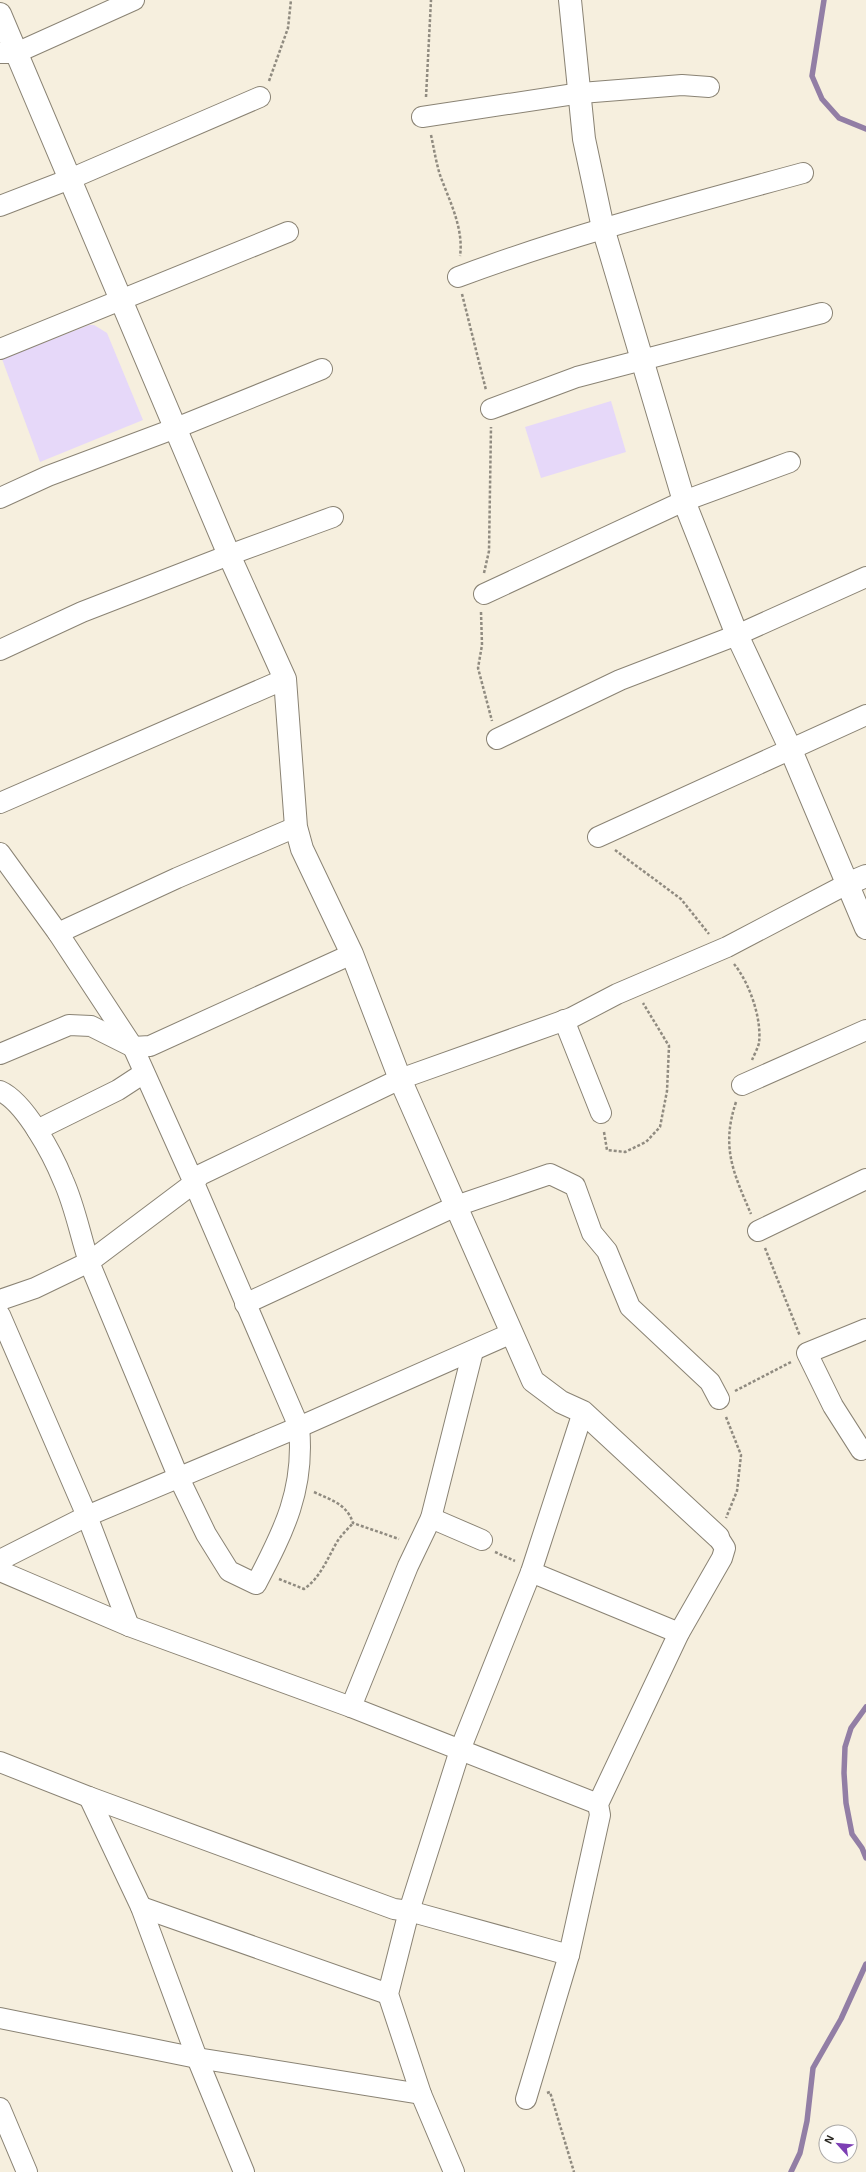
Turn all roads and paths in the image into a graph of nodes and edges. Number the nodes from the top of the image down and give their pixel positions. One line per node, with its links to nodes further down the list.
1 (134, 0): 6 (street)
2 (291, 0): 9 (path)
3 (431, 0): 10 (path)
4 (570, 0): 8 (street)
5 (0, 14): 6 (street)
6 (8, 53): 12 (street)
7 (709, 87): 8 (street)
8 (581, 93): 10 (street); 14 (street)
9 (260, 97): 12 (street)
10 (422, 116): 16 (path)
11 (802, 174): 14 (street)
12 (70, 179): 13 (street); 17 (street)
13 (0, 206)
14 (603, 228): 16 (street); 20 (street)
15 (288, 232): 17 (street)
16 (458, 277): 22 (path)
17 (122, 300): 19 (street); 23 (street)
18 (822, 313): 20 (street)
19 (0, 349)
20 (641, 359): 22 (street); 26 (street)
21 (322, 369): 23 (street)
22 (491, 409): 30 (path)
23 (176, 428): 25 (street); 28 (street)
24 (790, 462): 26 (street)
25 (0, 498)
26 (684, 501): 30 (street); 31 (street)
27 (333, 517): 28 (street)
28 (229, 555): 32 (street); 33 (street)
29 (866, 577): 31 (street)
30 (484, 594): 35 (path)
31 (737, 635): 35 (street); 36 (street)
32 (0, 650)
33 (284, 678): 37 (street); 38 (street)
34 (866, 715): 36 (street)
35 (497, 739)
36 (790, 748): 39 (street); 41 (street)
37 (0, 803)
38 (296, 827): 43 (street); 44 (street)
39 (598, 837)
40 (0, 853): 43 (street)
41 (857, 880): 42 (street); 45 (street)
42 (866, 928)
43 (58, 932): 48 (street)
44 (352, 954): 48 (street); 51 (street)
45 (633, 987): 46 (street); 56 (path)
46 (564, 1020): 51 (street); 54 (street)
47 (866, 1030): 52 (street)
48 (133, 1047): 49 (street); 50 (street)
49 (0, 1054)
50 (144, 1073): 55 (street); 58 (street)
51 (400, 1079): 58 (street); 59 (street)
52 (742, 1085)
53 (0, 1091): 55 (street)
54 (601, 1113)
55 (37, 1130): 61 (street)
56 (607, 1150)
57 (866, 1180): 60 (street)
58 (194, 1183): 61 (street); 63 (street)
59 (456, 1206): 63 (street); 66 (street); 69 (street)
60 (758, 1231)
61 (88, 1262): 62 (street); 73 (street)
62 (0, 1300)
63 (245, 1304): 71 (street)
64 (0, 1315): 75 (street)
65 (866, 1329): 68 (street)
66 (512, 1333): 67 (street); 70 (street)
67 (473, 1351): 71 (street); 76 (street)
68 (807, 1353): 69 (path); 72 (street)
69 (719, 1399): 78 (path)
70 (583, 1412): 78 (street); 84 (street)
71 (299, 1427): 73 (street); 74 (street)
72 (861, 1450)
73 (178, 1476): 75 (street); 83 (street)
74 (297, 1485): 77 (path); 83 (street)
75 (87, 1516): 81 (street); 85 (street)
76 (431, 1518): 79 (street); 80 (street)
77 (354, 1523): 80 (path); 83 (path)
78 (718, 1537): 86 (street)
79 (482, 1540): 84 (path)
80 (418, 1546): 87 (street)
81 (0, 1560)
82 (0, 1571): 85 (street)
83 (262, 1572)
84 (531, 1572): 86 (street); 88 (street)
85 (129, 1626): 87 (street)
86 (679, 1633): 91 (street)
87 (351, 1707): 88 (street)
88 (460, 1750): 91 (street); 93 (street)
89 (0, 1762): 90 (street)
90 (89, 1798): 92 (street); 93 (street)
91 (598, 1804): 94 (street)
92 (141, 1907): 95 (street); 97 (street)
93 (409, 1911): 94 (street); 95 (street)
94 (569, 1955): 99 (street)
95 (388, 1994): 98 (street)
96 (0, 2018): 97 (street)
97 (196, 2058): 98 (street); 102 (street)
98 (421, 2094): 103 (street)
99 (526, 2099): 104 (path)
100 (0, 2108): 101 (street)
101 (27, 2172)
102 (244, 2172)
103 (454, 2172)
104 (574, 2172)

